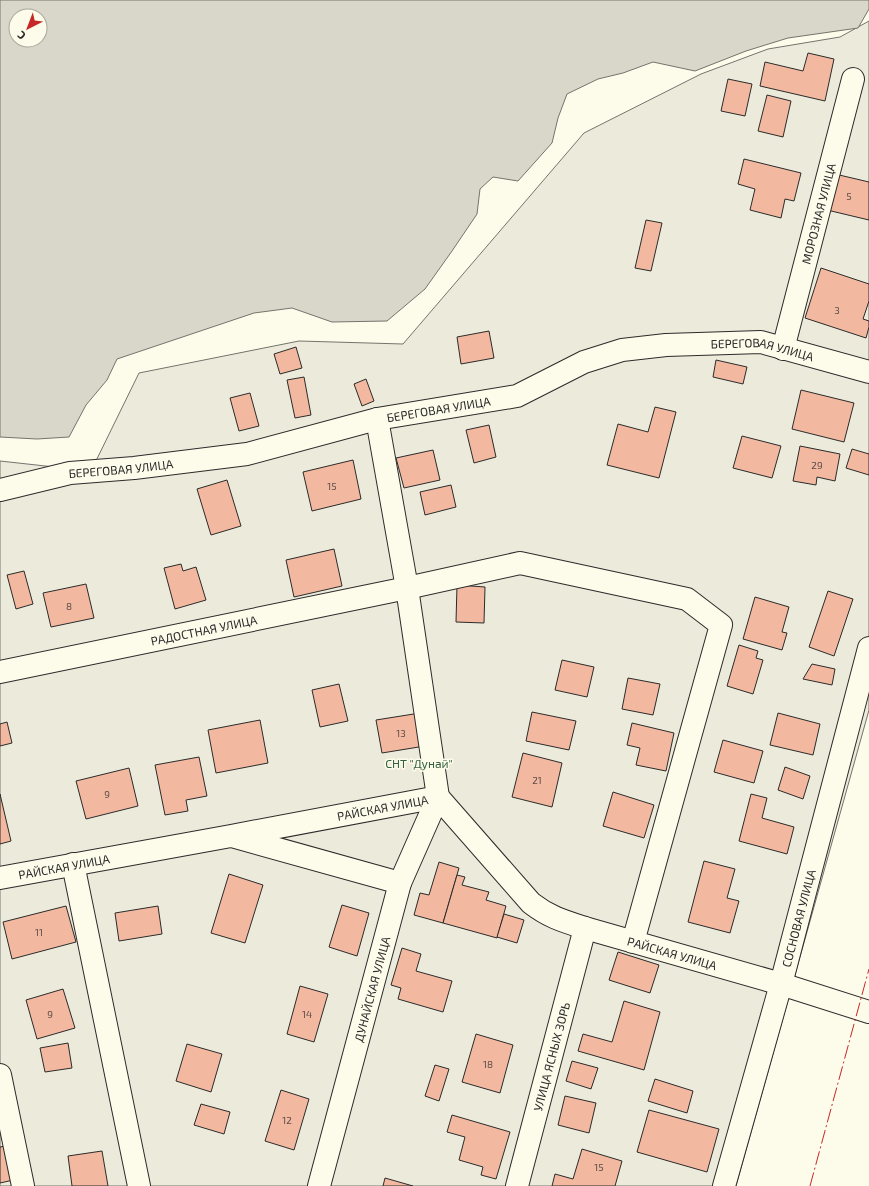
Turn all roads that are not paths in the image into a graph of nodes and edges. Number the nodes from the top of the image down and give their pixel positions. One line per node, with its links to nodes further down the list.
1 (853, 79): 2 (street, МОРОЗНАЯ УЛИЦА)
2 (783, 349): 3 (street, БЕРЕГОВАЯ УЛИЦА); 4 (street, БЕРЕГОВАЯ УЛИЦА)
3 (869, 372)
4 (377, 419): 5 (street, БЕРЕГОВАЯ УЛИЦА); 6 (street)
5 (0, 490)
6 (407, 588): 8 (street, РАДОСТНАЯ УЛИЦА); 9 (street); 15 (street, РАДОСТНАЯ УЛИЦА)
7 (869, 648): 16 (street, СОСНОВАЯ УЛИЦА)
8 (0, 672)
9 (438, 797): 10 (street, РАЙСКАЯ УЛИЦА); 13 (street, ДУНАЙСКАЯ УЛИЦА); 14 (street, РАЙСКАЯ УЛИЦА)
10 (231, 836): 11 (street, РАЙСКАЯ УЛИЦА); 13 (street)
11 (73, 864): 12 (street, РАЙСКАЯ УЛИЦА); 20 (street)
12 (0, 878)
13 (400, 883): 21 (street, ДУНАЙСКАЯ УЛИЦА)
14 (585, 928): 15 (street, РАЙСКАЯ УЛИЦА); 22 (street, УЛИЦА ЯСНЫХ ЗОРЬ)
15 (634, 942): 16 (street, РАЙСКАЯ УЛИЦА)
16 (781, 984): 17 (street, РАЙСКАЯ УЛИЦА); 23 (street, СОСНОВАЯ УЛИЦА)
17 (869, 1012)
18 (0, 1075): 19 (street)
19 (23, 1186)
20 (139, 1186)
21 (319, 1186)
22 (518, 1186)
23 (724, 1186)

